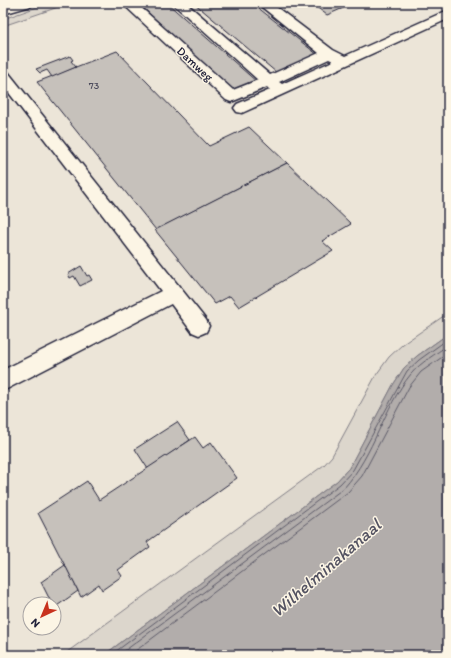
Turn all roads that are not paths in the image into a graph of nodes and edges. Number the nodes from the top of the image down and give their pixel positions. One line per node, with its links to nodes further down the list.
1 (26, 3): 5 (main road)
2 (128, 3): 10 (street, Damweg)
3 (178, 3): 10 (street)
4 (263, 3): 7 (street)
5 (3, 10)
6 (448, 14): 8 (street)
7 (328, 53): 8 (street); 10 (street, Damweg)
8 (345, 61): 11 (street)
9 (3, 75): 13 (street)
10 (268, 81): 11 (street)
11 (280, 91): 12 (street)
12 (242, 108)
13 (174, 294): 14 (street); 15 (street)
14 (199, 326)
15 (3, 381)

